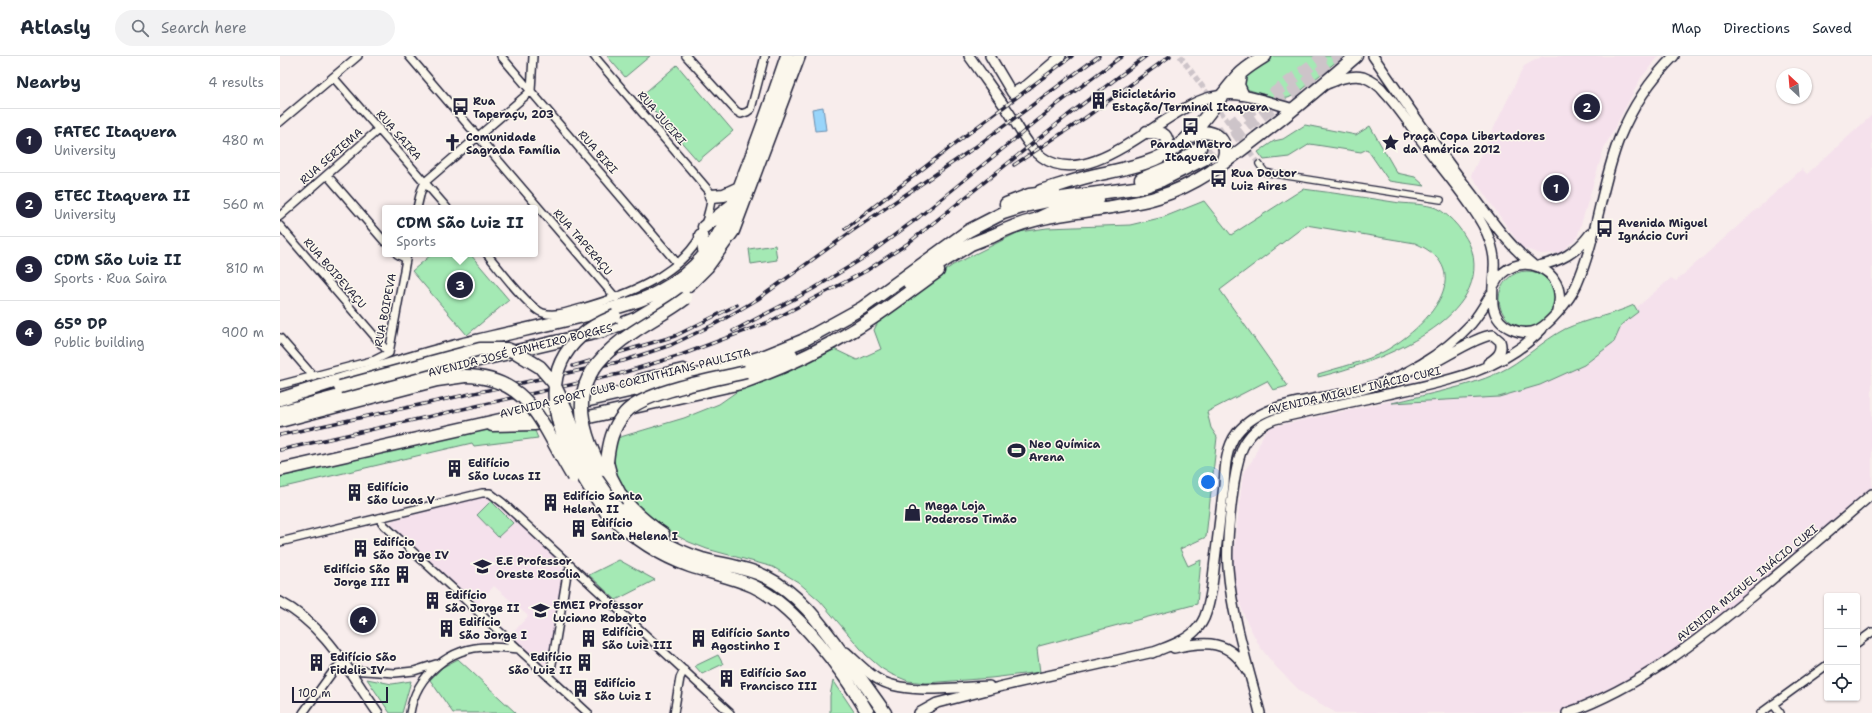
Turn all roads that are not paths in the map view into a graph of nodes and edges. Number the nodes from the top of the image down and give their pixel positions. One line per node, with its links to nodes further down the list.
1 (358, 56): 18 (street)
2 (408, 56): 27 (street, RUA TAPERAÇU)
3 (501, 56): 20 (street, RUA BIRI)
4 (533, 56): 20 (street)
5 (594, 56): 37 (street, RUA JUCIRI)
6 (686, 56): 7 (street)
7 (765, 56)
8 (788, 56): 34 (main road, AVENIDA JOSÉ PINHEIRO BORGES)
9 (799, 56): 49 (main road, AVENIDA JOSÉ PINHEIRO BORGES)
10 (969, 56): 26 (street)
11 (990, 56): 12 (street)
12 (1062, 56)
13 (1264, 56): 17 (main road, AVENIDA SPORT CLUB CORINTHIANS PAULISTA)
14 (1356, 56): 19 (main road, AVENIDA SPORT CLUB CORINTHIANS PAULISTA)
15 (1373, 56): 56 (street)
16 (1674, 56): 47 (street, AVENIDA MIGUEL INÁCIO CURI)
17 (1240, 74): 21 (main road); 22 (main road, AVENIDA SPORT CLUB CORINTHIANS PAULISTA)
18 (333, 77): 24 (street); 25 (street, RUA SAIRA)
19 (1322, 86): 23 (main road, AVENIDA SPORT CLUB CORINTHIANS PAULISTA); 57 (street)
20 (531, 92): 27 (street); 55 (street, RUA BIRI)
21 (1242, 94): 22 (street); 23 (street)
22 (1222, 95): 26 (street); 28 (main road, AVENIDA SPORT CLUB CORINTHIANS PAULISTA)
23 (1294, 108): 31 (main road, AVENIDA SPORT CLUB CORINTHIANS PAULISTA)
24 (280, 122)
25 (379, 129): 32 (street, RUA SERIEMA); 33 (street, RUA SAIRA)
26 (1147, 132): 29 (main road)
27 (478, 137): 33 (street); 41 (street, RUA TAPERAÇU)
28 (1189, 137): 29 (main road, AVENIDA SPORT CLUB CORINTHIANS PAULISTA); 31 (main road)
29 (1167, 153): 36 (main road, AVENIDA SPORT CLUB CORINTHIANS PAULISTA)
30 (1258, 164): 38 (street)
31 (1220, 167): 45 (main road, AVENIDA SPORT CLUB CORINTHIANS PAULISTA)
32 (327, 175): 44 (street, RUA SERIEMA); 51 (street)
33 (425, 182): 39 (street); 40 (street, RUA SAIRA)
34 (739, 188): 37 (main road); 42 (main road, AVENIDA JOSÉ PINHEIRO BORGES)
35 (1130, 189): 36 (main road, AVENIDA SPORT CLUB CORINTHIANS PAULISTA); 45 (main road); 58 (main road, AVENIDA SPORT CLUB CORINTHIANS PAULISTA)
36 (1029, 195): 74 (main road, AVENIDA SPORT CLUB CORINTHIANS PAULISTA)
37 (711, 196): 48 (street)
38 (1441, 200)
39 (418, 205)
40 (444, 205)
41 (536, 205)
42 (732, 205): 48 (main road); 52 (main road, AVENIDA JOSÉ PINHEIRO BORGES)
43 (538, 207): 59 (street, RUA TAPERAÇU)
44 (280, 216)
45 (1037, 219): 50 (main road, AVENIDA SPORT CLUB CORINTHIANS PAULISTA)
46 (280, 226): 65 (street, RUA BOIPEVAÇU)
47 (1594, 228): 56 (street, AVENIDA MIGUEL INÁCIO CURI); 62 (street, AVENIDA MIGUEL INÁCIO CURI)
48 (703, 231): 52 (main road); 55 (street)
49 (733, 231): 71 (main road, AVENIDA JOSÉ PINHEIRO BORGES); 75 (main road, bridge)
50 (999, 233): 58 (main road); 73 (main road, AVENIDA SPORT CLUB CORINTHIANS PAULISTA)
51 (382, 239)
52 (704, 254): 60 (main road, AVENIDA JOSÉ PINHEIRO BORGES)
53 (406, 257): 65 (street, RUA BOIPEVA)
54 (490, 257): 59 (street)
55 (677, 263): 59 (street)
56 (1535, 265): 57 (street); 62 (street)
57 (1492, 291): 63 (street); 66 (street, AVENIDA MIGUEL INÁCIO CURI)
58 (882, 295): 61 (main road, AVENIDA SPORT CLUB CORINTHIANS PAULISTA)
59 (616, 298)
60 (640, 299): 70 (main road, AVENIDA JOSÉ PINHEIRO BORGES); 78 (main road, bridge)
61 (862, 308): 73 (main road, AVENIDA SPORT CLUB CORINTHIANS PAULISTA); 75 (main road, bridge)
62 (1556, 314): 63 (street, AVENIDA MIGUEL INÁCIO CURI)
63 (1544, 327): 68 (street, AVENIDA MIGUEL INÁCIO CURI)
64 (280, 338): 67 (street)
65 (389, 352): 67 (street, RUA BOIPEVA)
66 (1408, 372): 68 (street); 86 (street, AVENIDA MIGUEL INÁCIO CURI)
67 (314, 377): 69 (street, RUA BOIPEVA)
68 (1462, 377): 96 (street, AVENIDA MIGUEL INÁCIO CURI)
69 (280, 385)
70 (286, 397): 78 (main road, bridge)
71 (280, 412)
72 (280, 421): 78 (main road, bridge)
73 (477, 426): 76 (main road, AVENIDA SPORT CLUB CORINTHIANS PAULISTA)
74 (280, 462)
75 (604, 465): 78 (main road)
76 (280, 470)
77 (1872, 494): 109 (street, AVENIDA MIGUEL INÁCIO CURI)
78 (615, 506): 89 (main road); 105 (main road)
79 (379, 518): 80 (street); 81 (street); 85 (street)
80 (280, 542)
81 (572, 567): 92 (street); 94 (street)
82 (280, 602): 87 (street)
83 (1872, 632): 84 (street)
84 (1860, 641)
85 (519, 649): 88 (street); 94 (street)
86 (1152, 653): 96 (street); 97 (street)
87 (342, 662): 91 (street); 99 (street)
88 (438, 663): 93 (street); 95 (street)
89 (853, 663): 97 (street); 106 (main road)
90 (1824, 667): 98 (street)
91 (348, 670): 93 (street); 100 (street)
92 (684, 670): 103 (street); 104 (street)
93 (414, 671): 95 (street)
94 (548, 676): 102 (street)
95 (424, 679): 101 (street)
96 (1252, 682): 108 (street, AVENIDA MIGUEL INÁCIO CURI)
97 (1003, 686): 107 (street)
98 (1774, 704): 110 (street); 111 (street)
99 (303, 713)
100 (378, 713)
101 (410, 713)
102 (588, 713)
103 (674, 713)
104 (730, 713)
105 (868, 713)
106 (885, 713)
107 (919, 713)
108 (1260, 713)
109 (1567, 713)
110 (1761, 713)
111 (1780, 713)

